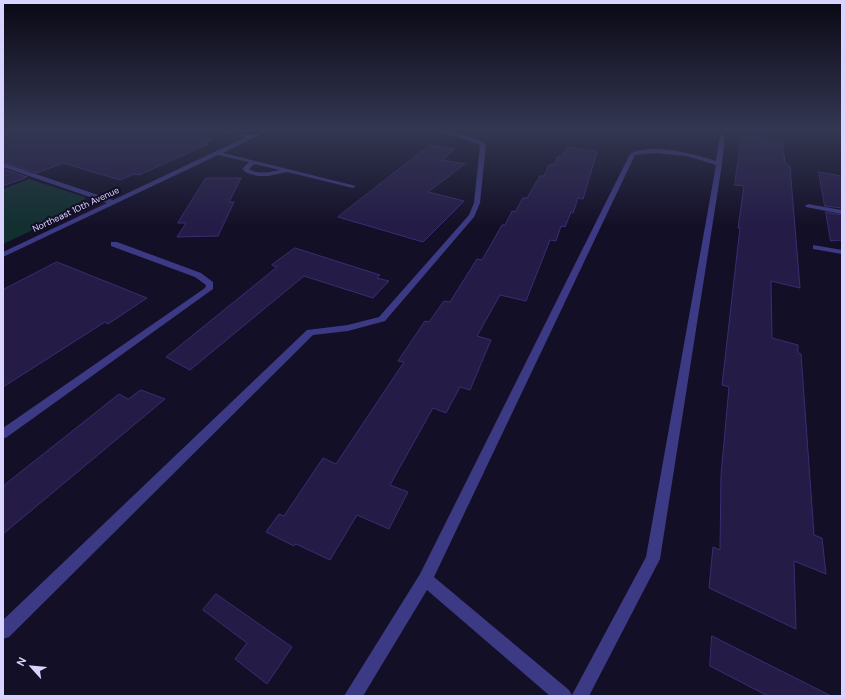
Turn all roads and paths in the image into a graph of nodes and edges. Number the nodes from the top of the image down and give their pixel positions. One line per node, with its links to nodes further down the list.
1 (197, 163): 11 (street, Northeast 10th Avenue)
2 (252, 163): 9 (street)
3 (255, 163): 9 (street)
4 (481, 163): 20 (street)
5 (629, 163): 19 (street)
6 (716, 163): 7 (street)
7 (719, 164): 23 (street)
8 (3, 165): 11 (street)
9 (289, 171): 10 (street)
10 (353, 186)
11 (114, 202): 17 (street, Northeast 10th Avenue)
12 (808, 206): 13 (street)
13 (842, 212)
14 (114, 244): 18 (street)
15 (816, 247): 16 (street)
16 (842, 252)
17 (3, 256)
18 (3, 434)
19 (425, 579): 21 (street); 22 (street)
20 (3, 631)
21 (353, 696)
22 (563, 696)
23 (580, 696)

